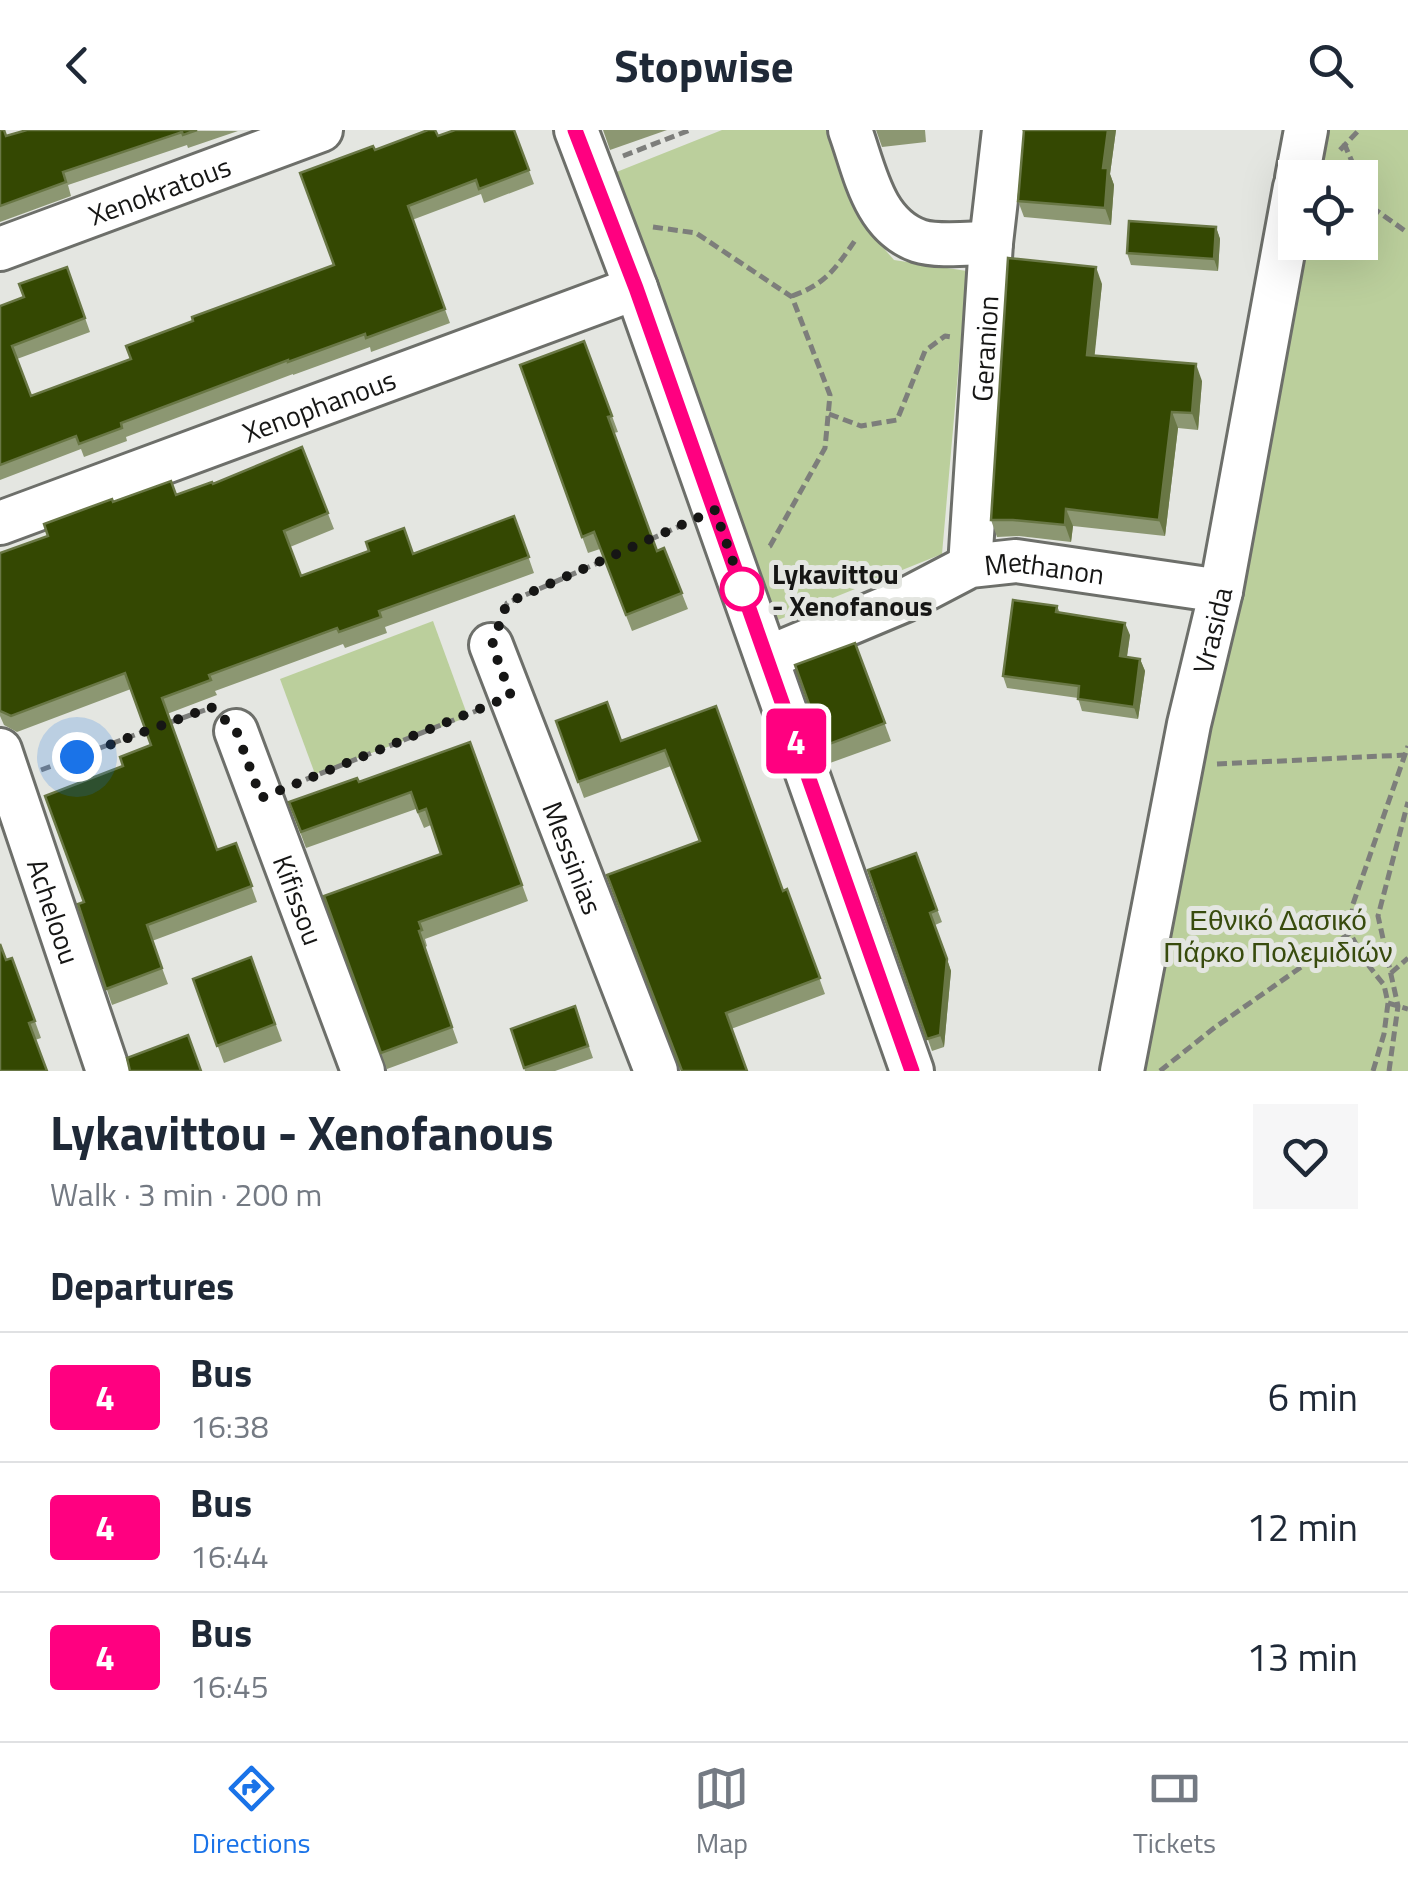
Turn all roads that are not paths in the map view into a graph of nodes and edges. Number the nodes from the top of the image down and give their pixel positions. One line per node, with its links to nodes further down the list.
1 (321, 130): 8 (street, Xenokratous)
2 (850, 130): 7 (street)
3 (1004, 130): 7 (street, Geranion)
4 (1325, 137): 6 (street)
5 (583, 149): 10 (street)
6 (1309, 160)
7 (992, 243): 12 (street, Geranion)
8 (0, 249)
9 (1282, 260): 13 (street, Vrasida)
10 (636, 288): 11 (street, Xenophanous); 15 (street)
11 (0, 523)
12 (970, 566): 13 (street, Methanon); 15 (street, Methanon)
13 (1221, 591): 22 (street, Vrasida)
14 (492, 645): 20 (street, Messinias)
15 (767, 658): 21 (street)
16 (236, 730): 19 (street, Kifissou)
17 (5, 766): 18 (street, Acheloou)
18 (108, 1071)
19 (362, 1071)
20 (656, 1071)
21 (912, 1071)
22 (1122, 1071)

